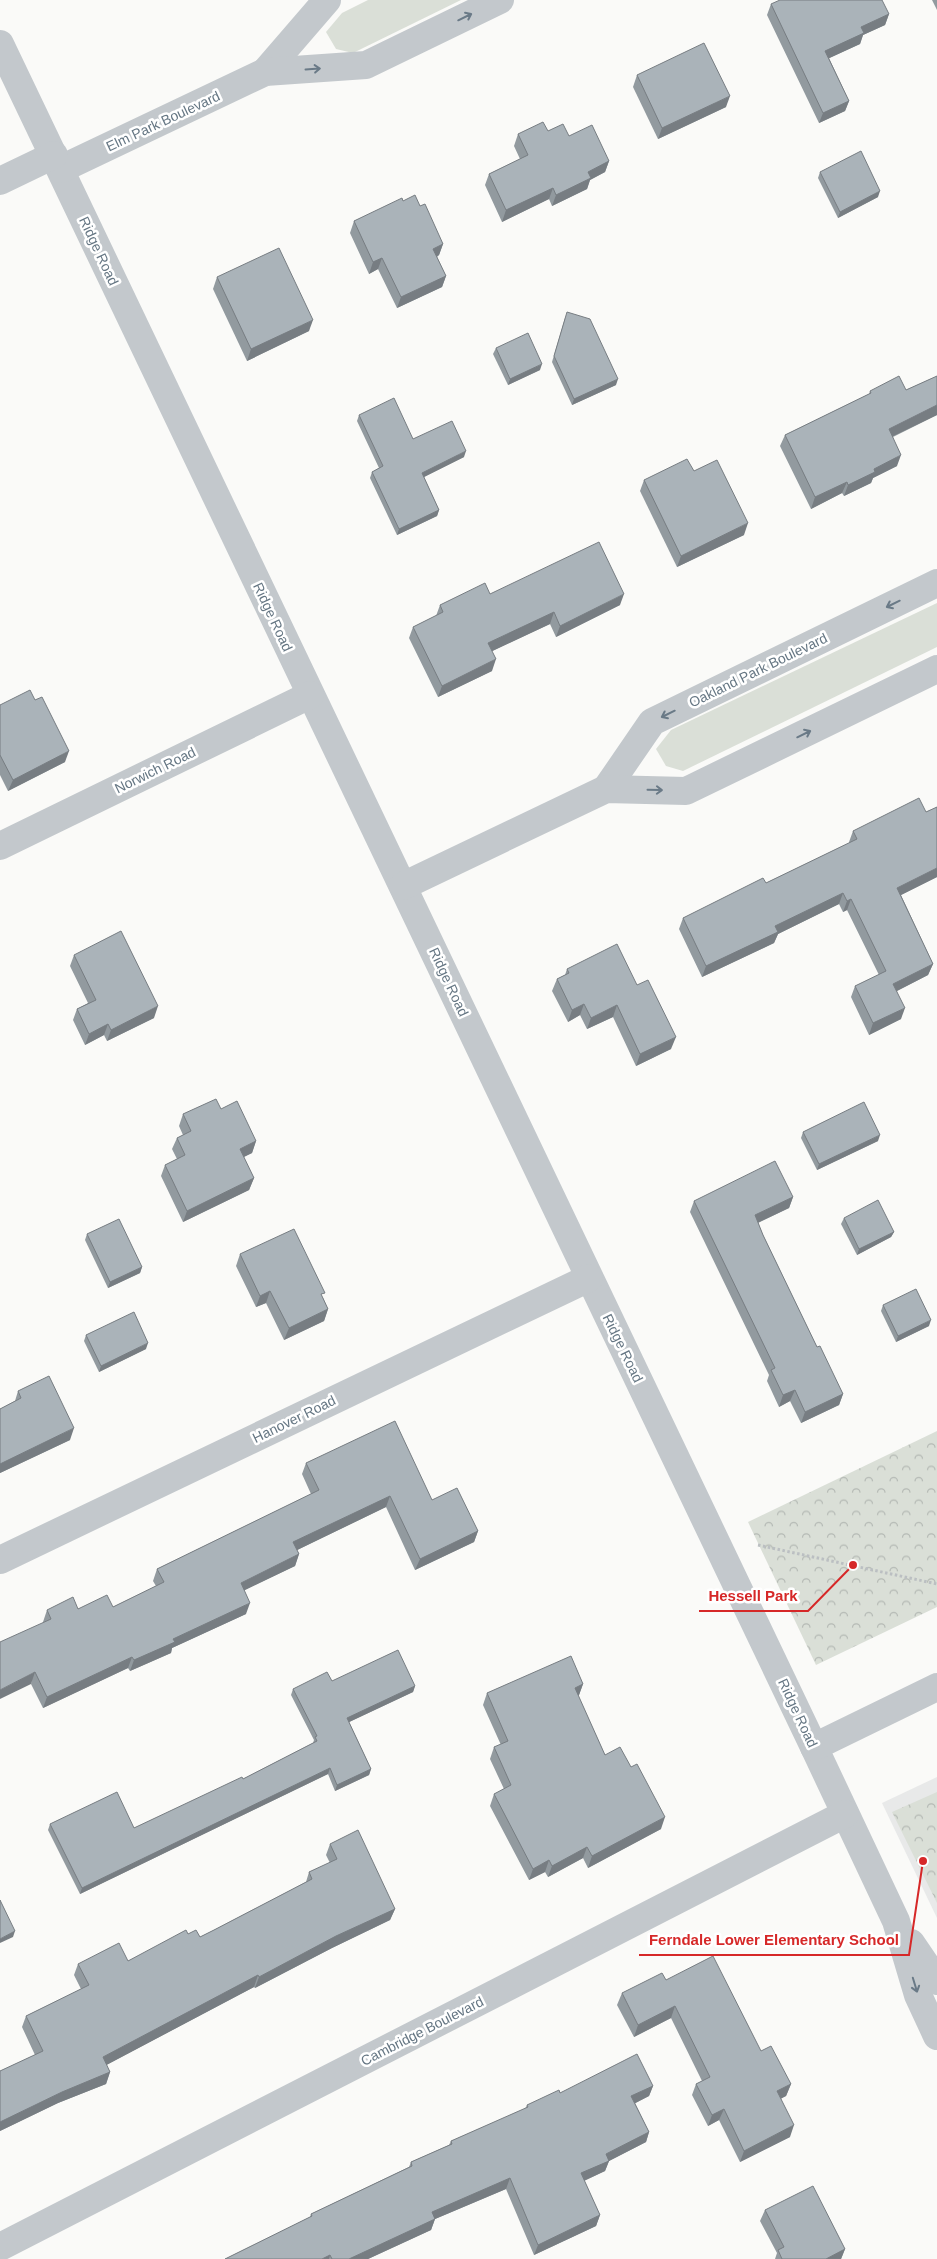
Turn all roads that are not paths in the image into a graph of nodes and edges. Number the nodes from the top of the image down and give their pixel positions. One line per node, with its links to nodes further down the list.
1 (327, 0): 4 (street, Elm Park Boulevard)
2 (500, 0): 4 (street, Elm Park Boulevard, one-way to 2)
3 (0, 44): 5 (street, Ridge Road)
4 (265, 72): 5 (street, Elm Park Boulevard)
5 (58, 162): 6 (street, Elm Park Boulevard); 9 (street, Ridge Road)
6 (0, 181)
7 (937, 583): 10 (street, Oakland Park Boulevard, one-way to 10)
8 (937, 669): 10 (street, Oakland Park Boulevard, one-way to 8)
9 (310, 695): 11 (street, Norwich Road); 12 (street, Ridge Road)
10 (606, 789): 12 (street, Oakland Park Boulevard)
11 (0, 846)
12 (404, 886): 13 (street, Ridge Road)
13 (589, 1278): 14 (street, Hanover Road); 16 (street, Ridge Road)
14 (0, 1560)
15 (935, 1692): 16 (street)
16 (814, 1746): 17 (street, Ridge Road)
17 (845, 1814): 18 (street, Ridge Road); 21 (street, Cambridge Boulevard)
18 (896, 1921): 19 (street, Ridge Road); 20 (street, Ridge Road, one-way to 20)
19 (937, 1981)
20 (937, 2036)
21 (0, 2248)

